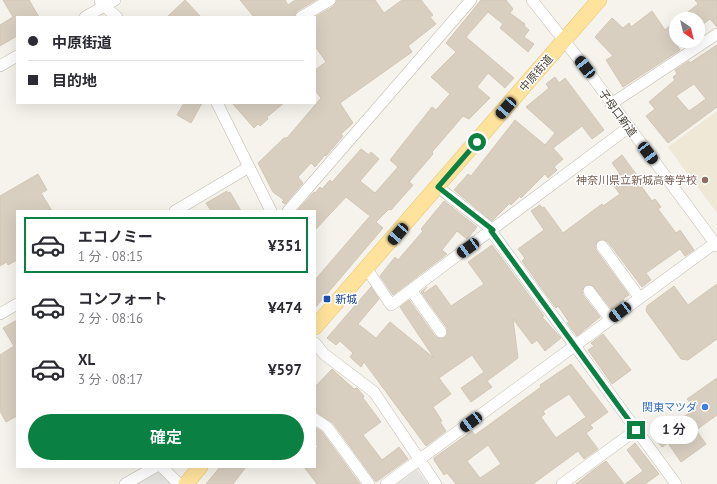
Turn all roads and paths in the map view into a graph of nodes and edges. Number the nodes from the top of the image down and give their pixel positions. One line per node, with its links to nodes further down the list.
1 (114, 0): 6 (street)
2 (330, 0): 9 (street)
3 (471, 0): 21 (street)
4 (532, 0): 11 (street, 子母口新道)
5 (599, 0): 11 (main road, 中原街道)
6 (102, 3): 7 (street); 8 (street)
7 (86, 16)
8 (116, 16)
9 (303, 16)
10 (717, 34): 15 (street)
11 (564, 41): 15 (street, 子母口新道); 18 (main road, 中原街道)
12 (16, 57): 13 (street)
13 (0, 66)
14 (218, 104): 17 (street)
15 (611, 104): 16 (street, 子母口新道)
16 (629, 127): 22 (street); 23 (street, 子母口新道)
17 (249, 167): 19 (street); 20 (street)
18 (438, 187): 22 (street); 25 (main road, 中原街道)
19 (177, 210)
20 (270, 210)
21 (289, 210)
22 (492, 231): 26 (street); 35 (street)
23 (716, 244): 28 (street)
24 (602, 246): 28 (street)
25 (367, 269): 26 (street); 32 (main road, 中原街道)
26 (411, 290): 33 (street)
27 (589, 291): 31 (street)
28 (640, 297): 31 (street)
29 (16, 305): 30 (street)
30 (0, 314)
31 (610, 319): 35 (street)
32 (316, 327)
33 (441, 332)
34 (316, 343): 38 (street)
35 (574, 346): 37 (street); 38 (street)
36 (316, 420): 45 (street)
37 (636, 430): 48 (street); 49 (street)
38 (420, 460): 46 (street); 47 (street)
39 (153, 468): 42 (street)
40 (163, 468): 43 (street)
41 (199, 468): 44 (main road)
42 (125, 484)
43 (179, 484)
44 (186, 484)
45 (369, 484)
46 (386, 484)
47 (436, 484)
48 (562, 484)
49 (676, 484)

